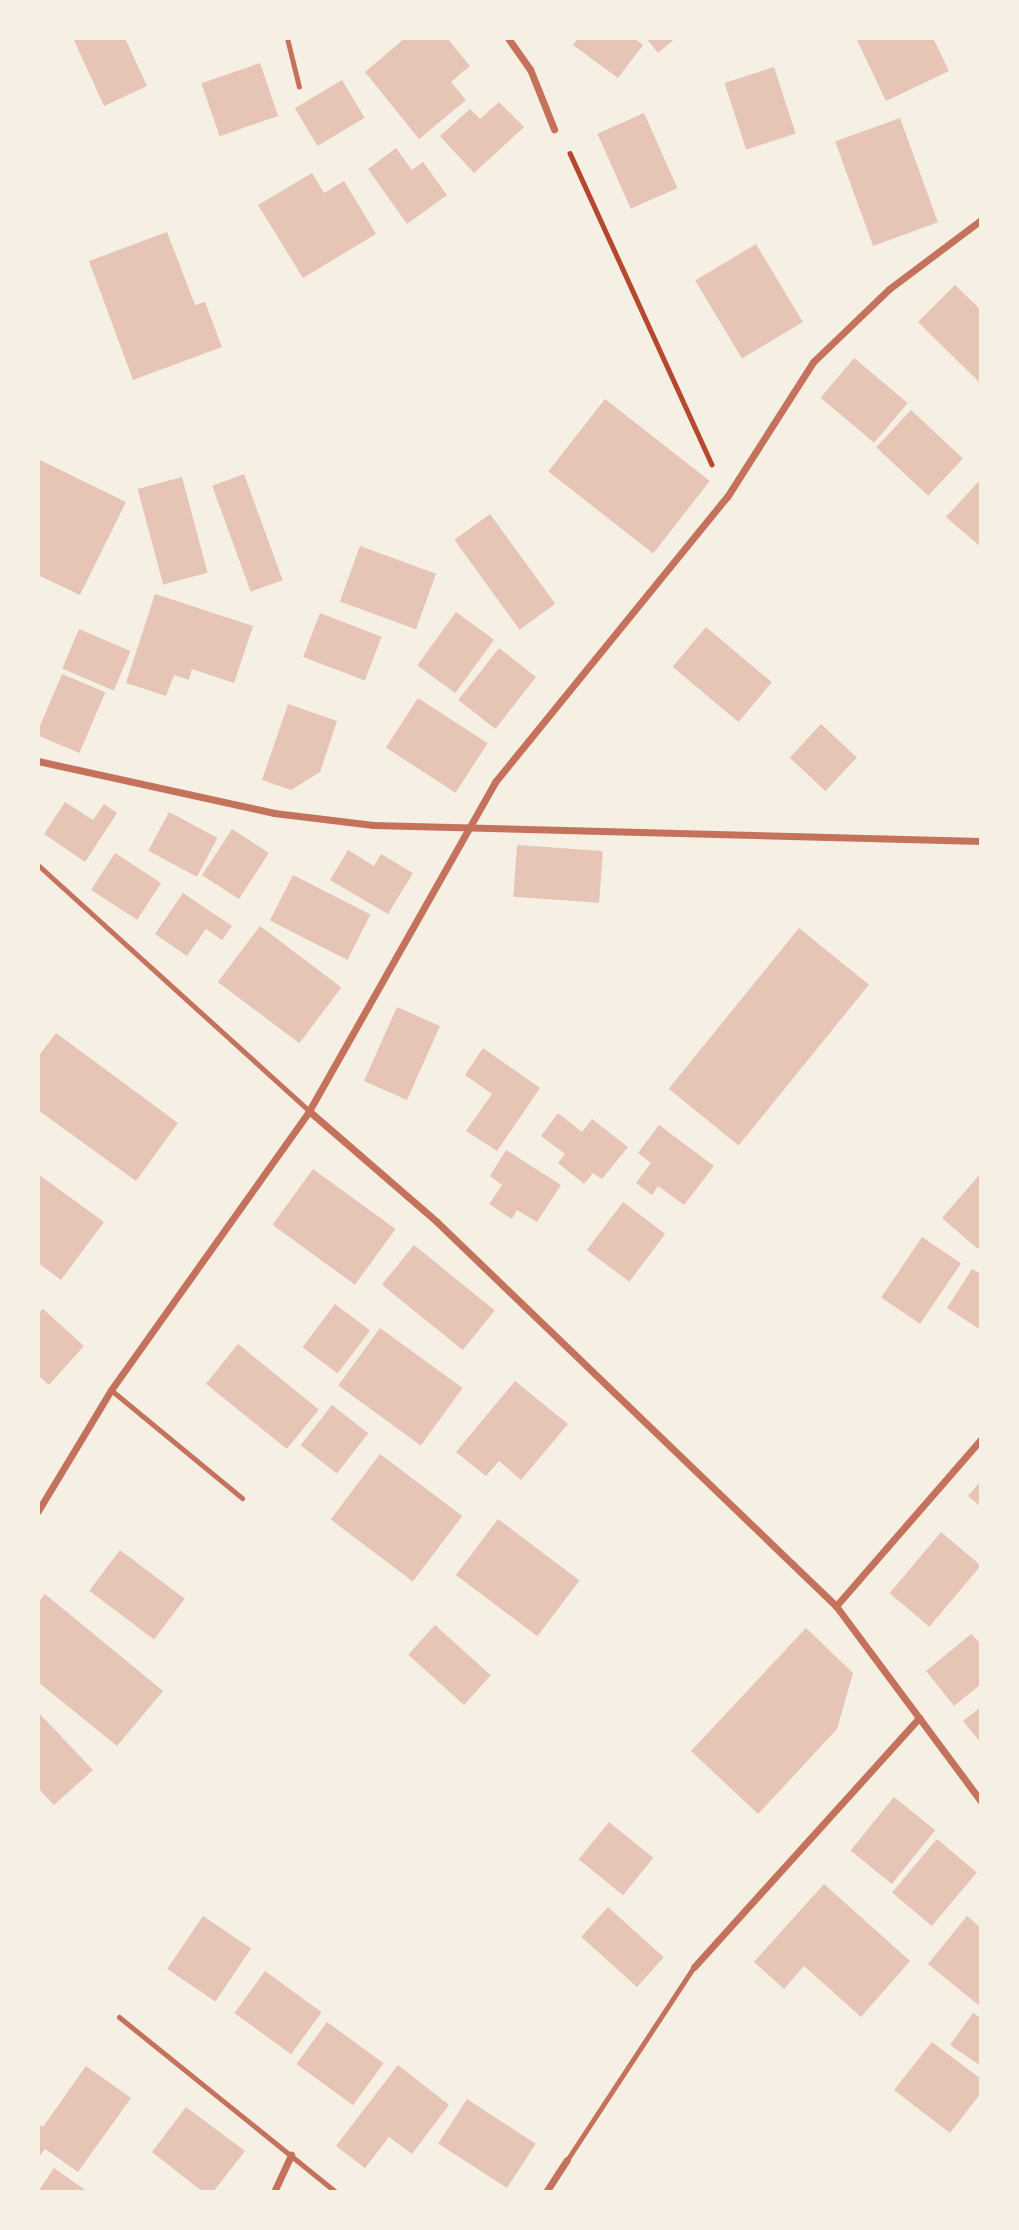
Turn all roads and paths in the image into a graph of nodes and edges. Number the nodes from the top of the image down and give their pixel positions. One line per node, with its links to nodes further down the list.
1 (287, 38): 3 (lane)
2 (508, 38): 4 (street)
3 (299, 87)
4 (554, 129): 6 (path)
5 (981, 220): 6 (street)
6 (727, 497): 8 (street)
7 (38, 761): 8 (street)
8 (470, 827): 9 (street); 11 (street)
9 (981, 841)
10 (38, 865): 11 (lane)
11 (309, 1111): 12 (street); 16 (street)
12 (111, 1390): 14 (lane); 15 (street)
13 (981, 1439): 16 (street)
14 (242, 1498)
15 (38, 1511)
16 (836, 1606): 17 (street)
17 (919, 1718): 18 (street); 19 (street)
18 (981, 1801)
19 (694, 1967): 22 (lane)
20 (119, 2017): 21 (lane)
21 (291, 2155): 23 (street); 24 (lane)
22 (567, 2160): 25 (street)
23 (274, 2192)
24 (336, 2192)
25 (546, 2192)

